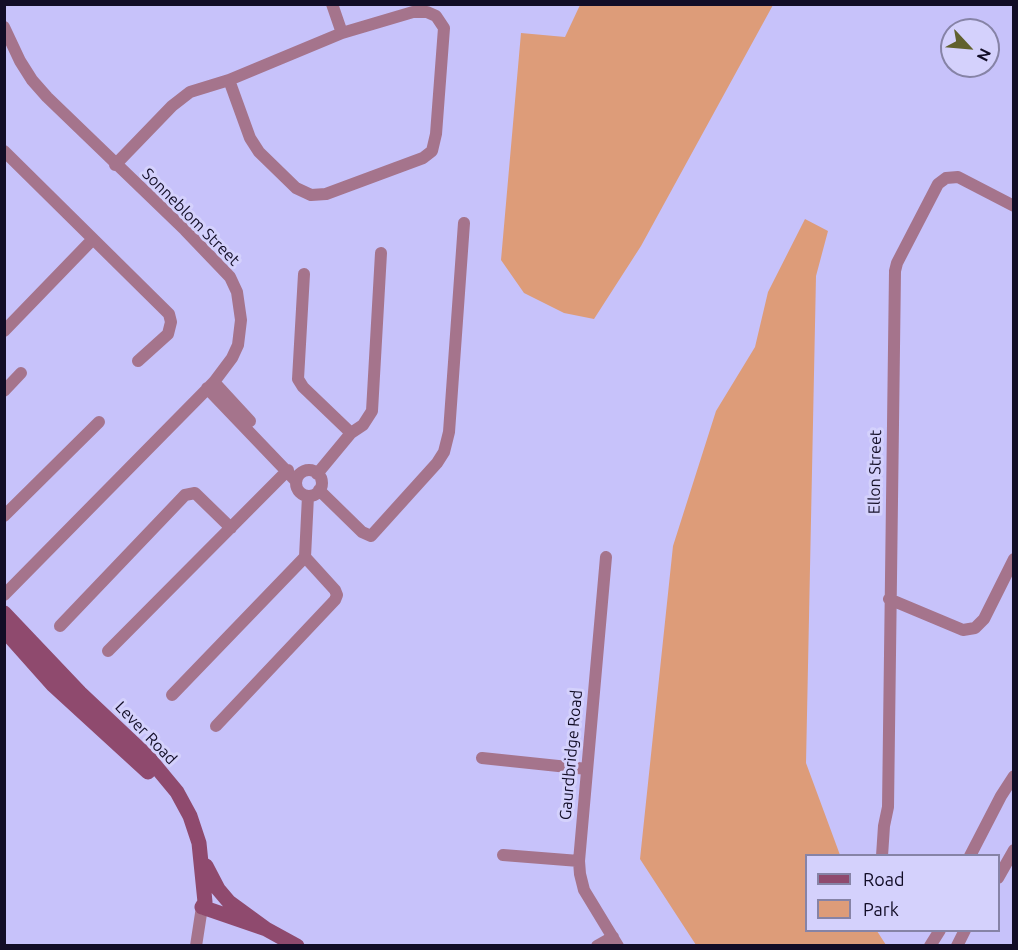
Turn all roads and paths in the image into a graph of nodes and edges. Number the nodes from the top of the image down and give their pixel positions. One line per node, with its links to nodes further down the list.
1 (332, 4): 3 (street)
2 (4, 27): 6 (street, Sonneblom Street)
3 (342, 33): 4 (street); 4 (street)
4 (230, 80): 6 (street)
5 (4, 151): 9 (street)
6 (115, 165): 15 (street, Sonneblom Street)
7 (1014, 206): 28 (street, Ellon Street)
8 (464, 223): 21 (street)
9 (93, 239): 12 (street); 13 (street)
10 (381, 253): 18 (street)
11 (304, 274): 18 (street)
12 (4, 331)
13 (138, 361)
14 (21, 374): 16 (street)
15 (210, 385): 20 (street); 27 (street, Sonneblom Street)
16 (4, 391)
17 (99, 422): 22 (street)
18 (351, 433): 19 (street)
19 (317, 474): 20 (street); 21 (street)
20 (295, 475): 21 (street); 23 (street)
21 (314, 493): 24 (street)
22 (4, 516)
23 (231, 528): 30 (street); 32 (street)
24 (305, 557): 33 (street); 34 (street)
25 (606, 557): 36 (street, Gaurdbridge Road)
26 (1014, 559): 28 (street)
27 (4, 595)
28 (889, 599): 40 (street, Ellon Street)
29 (4, 613): 38 (main road, Lever Road)
30 (60, 626)
31 (4, 630): 45 (main road, Lever Road)
32 (108, 651)
33 (172, 695)
34 (216, 726)
35 (482, 758): 36 (street)
36 (586, 768): 43 (street, Gaurdbridge Road)
37 (1014, 776): 41 (street)
38 (200, 843): 45 (main road, Lever Road); 46 (main road)
39 (1014, 850): 44 (street)
40 (882, 854)
41 (971, 854)
42 (503, 855): 43 (street)
43 (579, 861): 48 (street, Gaurdbridge Road)
44 (1000, 876)
45 (202, 908): 46 (main road); 49 (street, Lever Road)
46 (266, 929): 50 (main road)
47 (939, 932): 52 (street)
48 (615, 941): 51 (street)
49 (196, 945)
50 (297, 945)
51 (597, 945)
52 (930, 945)

